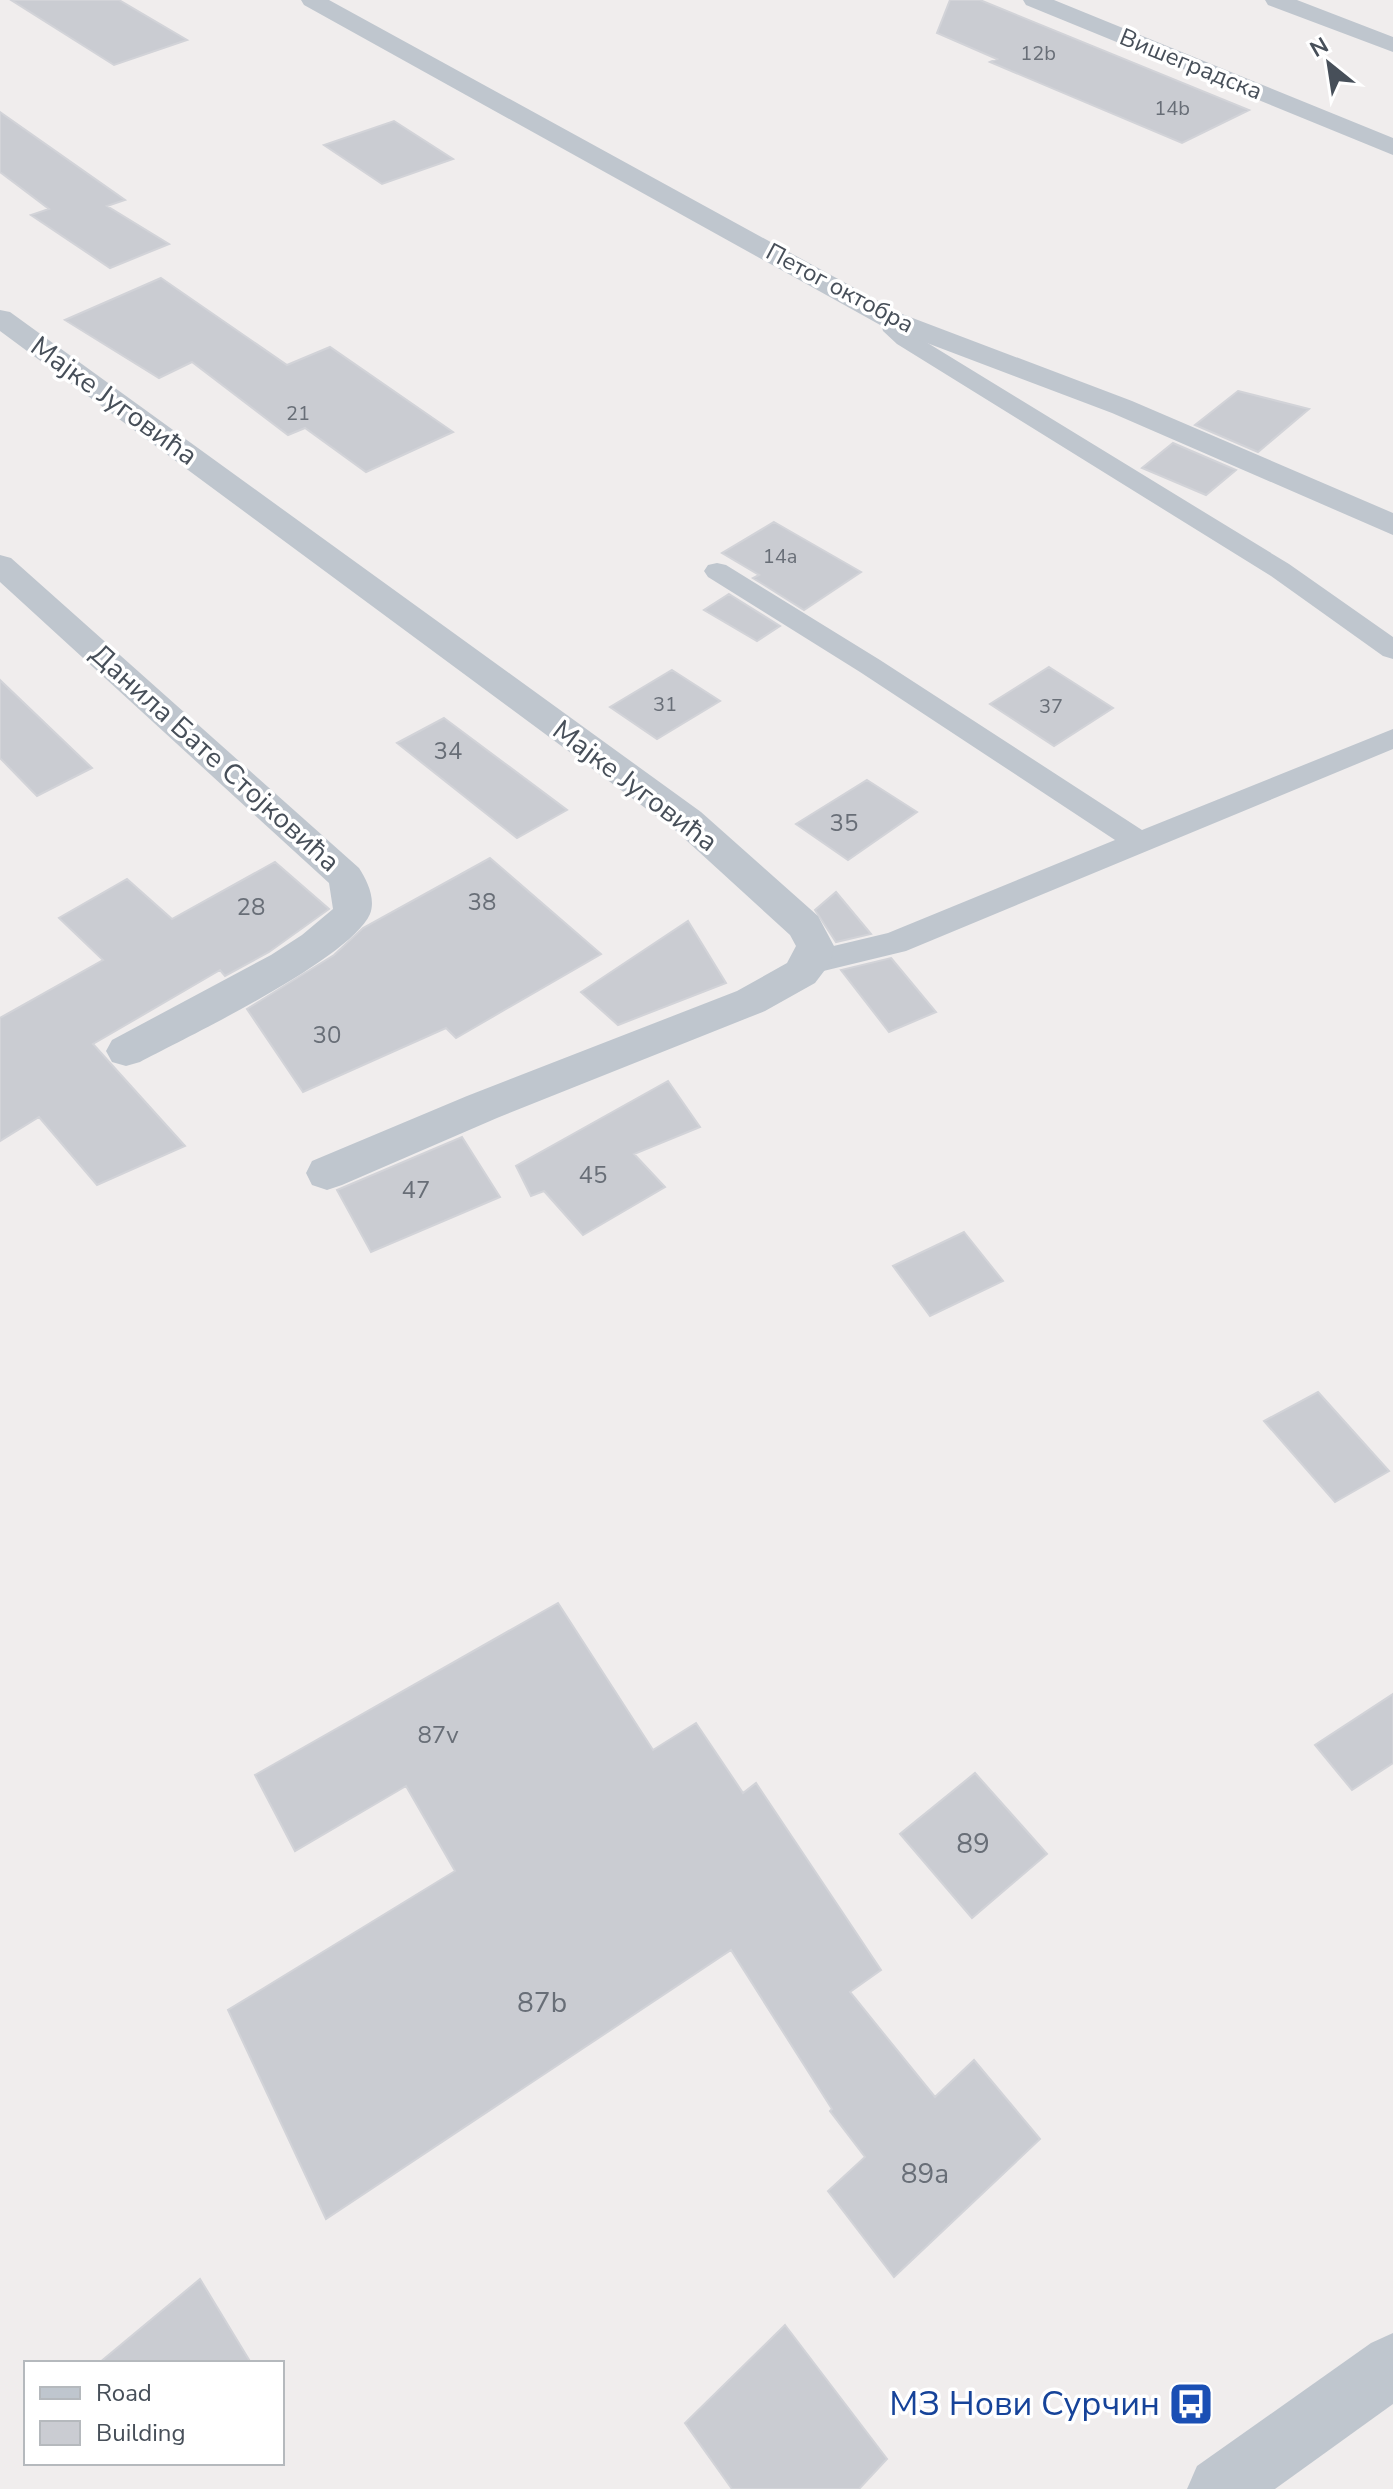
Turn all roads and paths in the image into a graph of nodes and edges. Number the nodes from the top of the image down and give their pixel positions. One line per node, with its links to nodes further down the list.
1 (312, 0): 9 (street, Петог октобра)
2 (1034, 0): 6 (street, Вишеградска)
3 (1276, 0): 4 (street)
4 (1393, 45)
5 (1382, 112): 6 (street)
6 (1349, 128): 7 (street, Вишеградска)
7 (1393, 147)
8 (0, 318): 16 (street, Мајке Југовића)
9 (892, 320): 10 (street, Петог октобра); 13 (lane)
10 (1393, 525)
11 (0, 565): 17 (street, Данила Бате Стојковића)
12 (717, 571): 15 (lane)
13 (1393, 650)
14 (1393, 738): 15 (lane)
15 (1141, 843): 16 (lane)
16 (811, 962): 18 (street)
17 (126, 1051)
18 (327, 1173)
19 (1393, 2365): 20 (street)
20 (1220, 2489)

